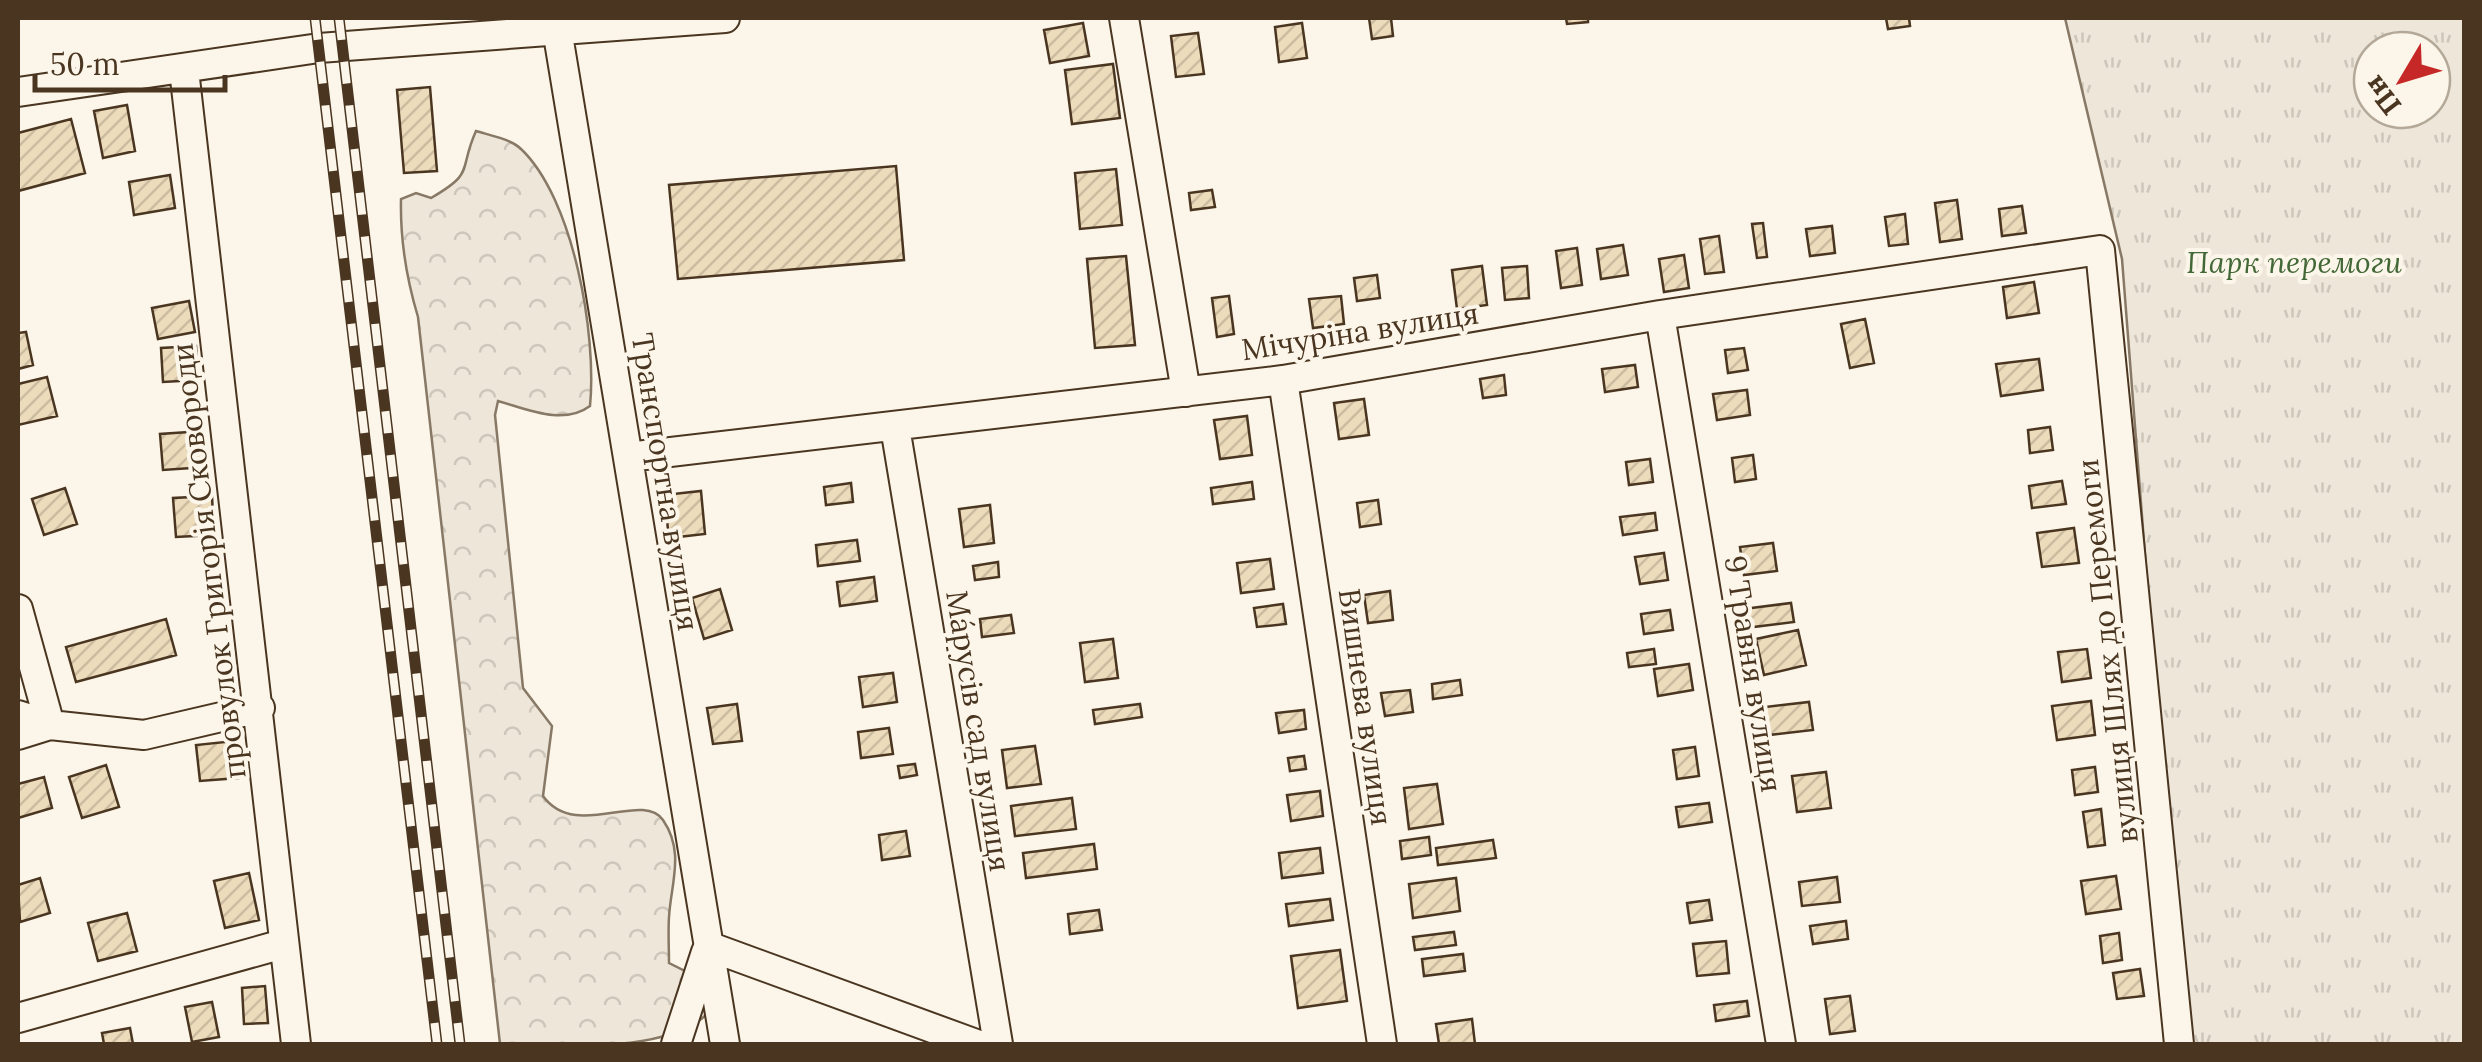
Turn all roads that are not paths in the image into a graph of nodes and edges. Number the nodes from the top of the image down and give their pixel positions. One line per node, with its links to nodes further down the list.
1 (725, 18): 3 (street)
2 (1124, 18): 9 (street)
3 (557, 29): 4 (street); 11 (street, Транспортна вулиця)
4 (184, 70): 5 (street); 13 (street, провулок Григорія Сковороди)
5 (18, 92)
6 (2100, 250): 7 (street, Мічуріна вулиця); 27 (street, вулиця Шлях до Перемоги)
7 (1660, 315): 8 (street, Мічуріна вулиця); 26 (street, 9 Травня вулиця)
8 (1283, 380): 9 (street, Мічуріна вулиця); 25 (street, Вишнева вулиця)
9 (1186, 392): 10 (street, Мічуріна вулиця)
10 (894, 427): 11 (street, Мічуріна вулиця); 24 (street, Мáрусів сад вулиця)
11 (628, 456): 18 (street, Транспортна вулиця)
12 (18, 609): 15 (street)
13 (260, 708): 15 (street); 17 (street, провулок Григорія Сковороди)
14 (18, 715): 15 (street)
15 (50, 725): 16 (street)
16 (18, 735)
17 (283, 944): 19 (street); 20 (street, провулок Григорія Сковороди)
18 (708, 946): 21 (street); 22 (street, Транспортна вулиця); 23 (street)
19 (18, 1018)
20 (296, 1044)
21 (676, 1044)
22 (724, 1044)
23 (976, 1044)
24 (998, 1044)
25 (1382, 1044)
26 (1781, 1044)
27 (2179, 1044)

